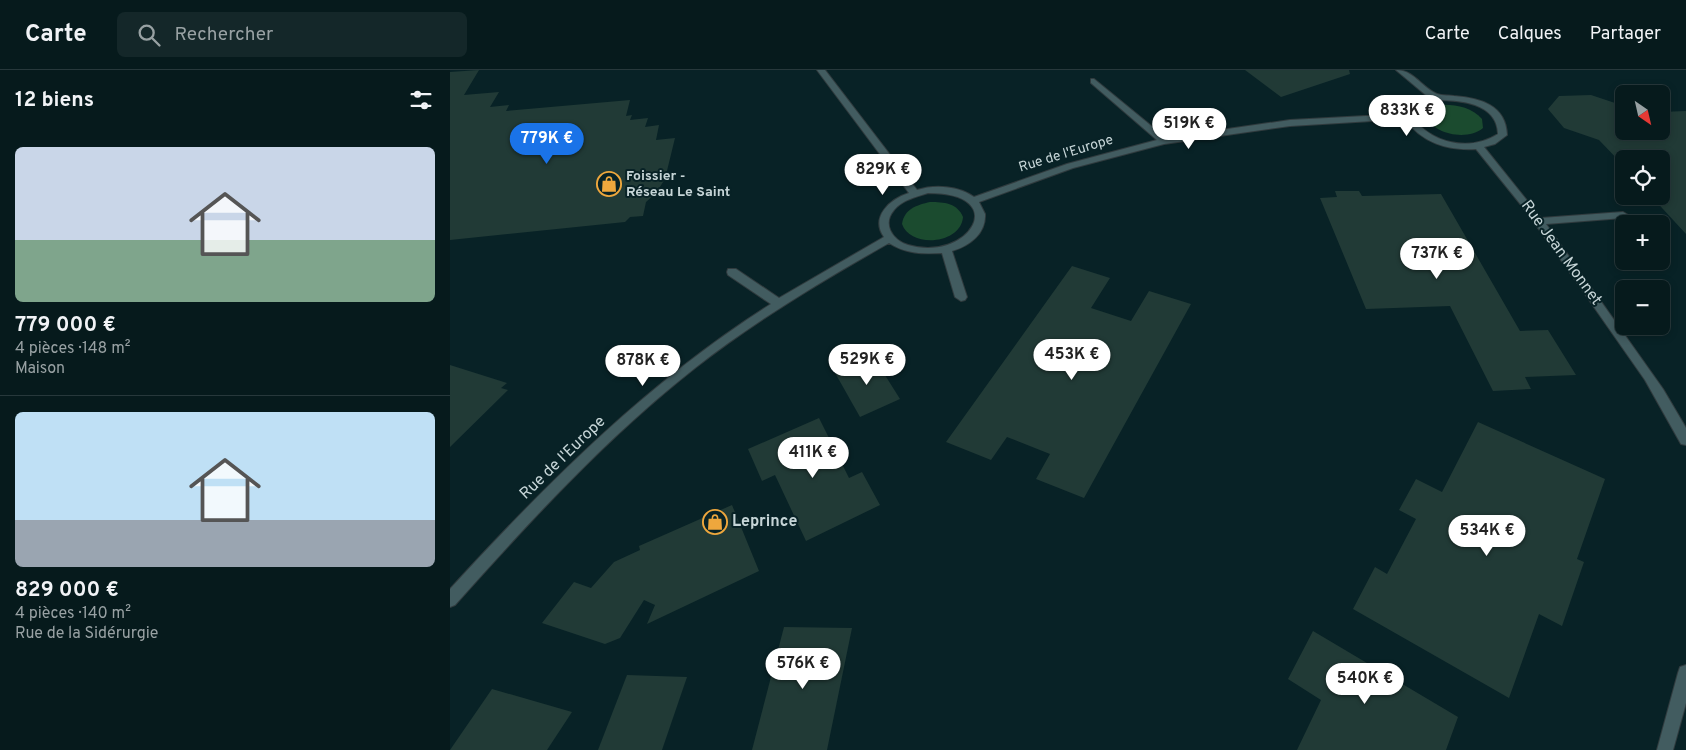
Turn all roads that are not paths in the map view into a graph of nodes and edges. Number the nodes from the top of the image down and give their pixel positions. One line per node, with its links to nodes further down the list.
1 (821, 70): 8 (street)
2 (1400, 70): 4 (street)
3 (1094, 81): 6 (street)
4 (1434, 97): 5 (street); 7 (street)
5 (1407, 116): 6 (street, Rue de l'Europe); 7 (street)
6 (1164, 141): 9 (street, Rue de l'Europe)
7 (1479, 147): 11 (street, Rue Jean Monnet)
8 (914, 193): 9 (street); 12 (street)
9 (973, 201): 13 (street)
10 (1615, 216): 11 (street)
11 (1538, 221): 17 (street, Rue Jean Monnet)
12 (888, 239): 13 (street); 16 (street, Rue de l'Europe)
13 (946, 249): 15 (street)
14 (732, 272): 16 (street)
15 (962, 297)
16 (778, 303): 18 (street, Rue de l'Europe)
17 (1686, 440)
18 (450, 600)
19 (1686, 673): 20 (street)
20 (1665, 750)

